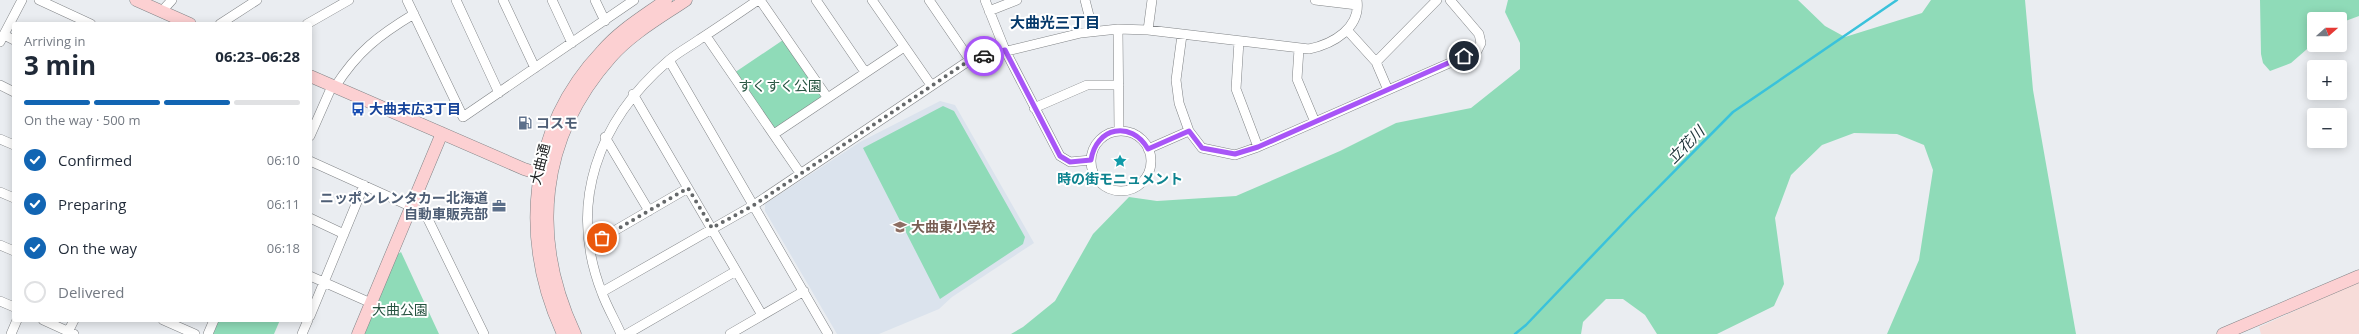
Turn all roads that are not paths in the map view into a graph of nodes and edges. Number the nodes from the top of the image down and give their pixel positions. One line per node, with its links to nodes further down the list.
1 (22, 0): 41 (street)
2 (39, 0): 31 (street)
3 (136, 0): 28 (street)
4 (172, 0): 28 (street)
5 (257, 0): 33 (street)
6 (349, 0): 34 (street)
7 (407, 0): 29 (street)
8 (456, 0): 60 (street)
9 (503, 0): 51 (street)
10 (552, 0): 44 (street)
11 (595, 0): 30 (street)
12 (634, 0): 30 (street)
13 (666, 0): 78 (street, 大曲通)
14 (686, 0): 78 (street, 大曲通)
15 (759, 0): 40 (street); 62 (street)
16 (816, 0): 52 (street)
17 (872, 0): 45 (street)
18 (929, 0): 49 (street)
19 (985, 0): 27 (street)
20 (1017, 0): 27 (street)
21 (1086, 0): 37 (street)
22 (1152, 0): 36 (street)
23 (1315, 0): 26 (street)
24 (1437, 0): 50 (street)
25 (1450, 0): 58 (street)
26 (1357, 2): 38 (street)
27 (989, 11): 47 (street)
28 (161, 12): 32 (street)
29 (414, 14): 57 (street); 60 (street)
30 (605, 21): 44 (street)
31 (87, 22)
32 (185, 22)
33 (223, 22)
34 (310, 22)
35 (1118, 29): 36 (street); 37 (street); 56 (street)
36 (1148, 30): 39 (street)
37 (1093, 31): 47 (street)
38 (1348, 31): 46 (street); 50 (street)
39 (1182, 35): 43 (street); 67 (street)
40 (706, 36): 48 (street); 69 (street)
41 (2, 39): 42 (street)
42 (12, 40)
43 (1239, 41): 46 (street); 73 (street)
44 (572, 43): 51 (street)
45 (904, 47): 52 (street); 55 (street)
46 (1299, 49): 65 (street)
47 (1005, 50): 49 (street); 63 (street)
48 (669, 60): 61 (street); 83 (street)
49 (970, 60): 55 (street)
50 (1376, 62): 58 (street)
51 (535, 68): 60 (street)
52 (865, 72): 62 (street)
53 (312, 77): 57 (street)
54 (0, 85): 59 (street)
55 (931, 85): 77 (street)
56 (1119, 85): 63 (street); 66 (street)
57 (334, 86): 64 (street); 68 (street)
58 (1388, 90): 65 (street)
59 (12, 91)
60 (499, 93)
61 (633, 94): 70 (street); 80 (street)
62 (827, 98): 69 (street)
63 (1034, 108): 75 (street)
64 (313, 122)
65 (1315, 122): 73 (street)
66 (1119, 131): 74 (street); 75 (street)
67 (1189, 131): 73 (street); 74 (street)
68 (442, 133): 78 (street); 84 (street)
69 (774, 134): 77 (street)
70 (605, 137): 85 (street); 90 (street)
71 (0, 139): 72 (street)
72 (12, 144)
73 (1258, 147)
74 (1148, 149): 75 (street)
75 (1091, 160)
76 (312, 161): 79 (street)
77 (800, 173): 83 (street)
78 (545, 176): 110 (street, 大曲通); 117 (street, 大曲通)
79 (364, 185): 84 (street); 88 (street)
80 (688, 188): 85 (street); 87 (street)
81 (0, 192): 82 (street)
82 (12, 197)
83 (754, 205): 87 (street); 97 (street)
84 (412, 206): 99 (street); 116 (street)
85 (649, 211): 90 (street)
86 (312, 219): 88 (street)
87 (712, 228): 92 (street); 96 (street)
88 (344, 234): 95 (street)
89 (0, 245): 91 (street)
90 (590, 245): 96 (street)
91 (12, 250)
92 (736, 271): 102 (street); 119 (street)
93 (2359, 276): 122 (street)
94 (312, 277): 95 (street)
95 (324, 282): 99 (street); 101 (street)
96 (602, 292): 118 (street)
97 (804, 292): 102 (street); 121 (street)
98 (0, 301): 100 (street)
99 (371, 303): 115 (street)
100 (12, 306)
101 (312, 311)
102 (762, 315): 120 (street)
103 (16, 322): 111 (street)
104 (47, 322): 109 (street)
105 (73, 322): 109 (street)
106 (168, 322): 112 (street)
107 (213, 322): 113 (street)
108 (307, 322): 114 (street)
109 (70, 333)
110 (561, 333)
111 (11, 334)
112 (195, 334)
113 (208, 334)
114 (302, 334)
115 (358, 334)
116 (484, 334)
117 (575, 334)
118 (621, 334)
119 (627, 334)
120 (730, 334)
121 (828, 334)
122 (2223, 334)

